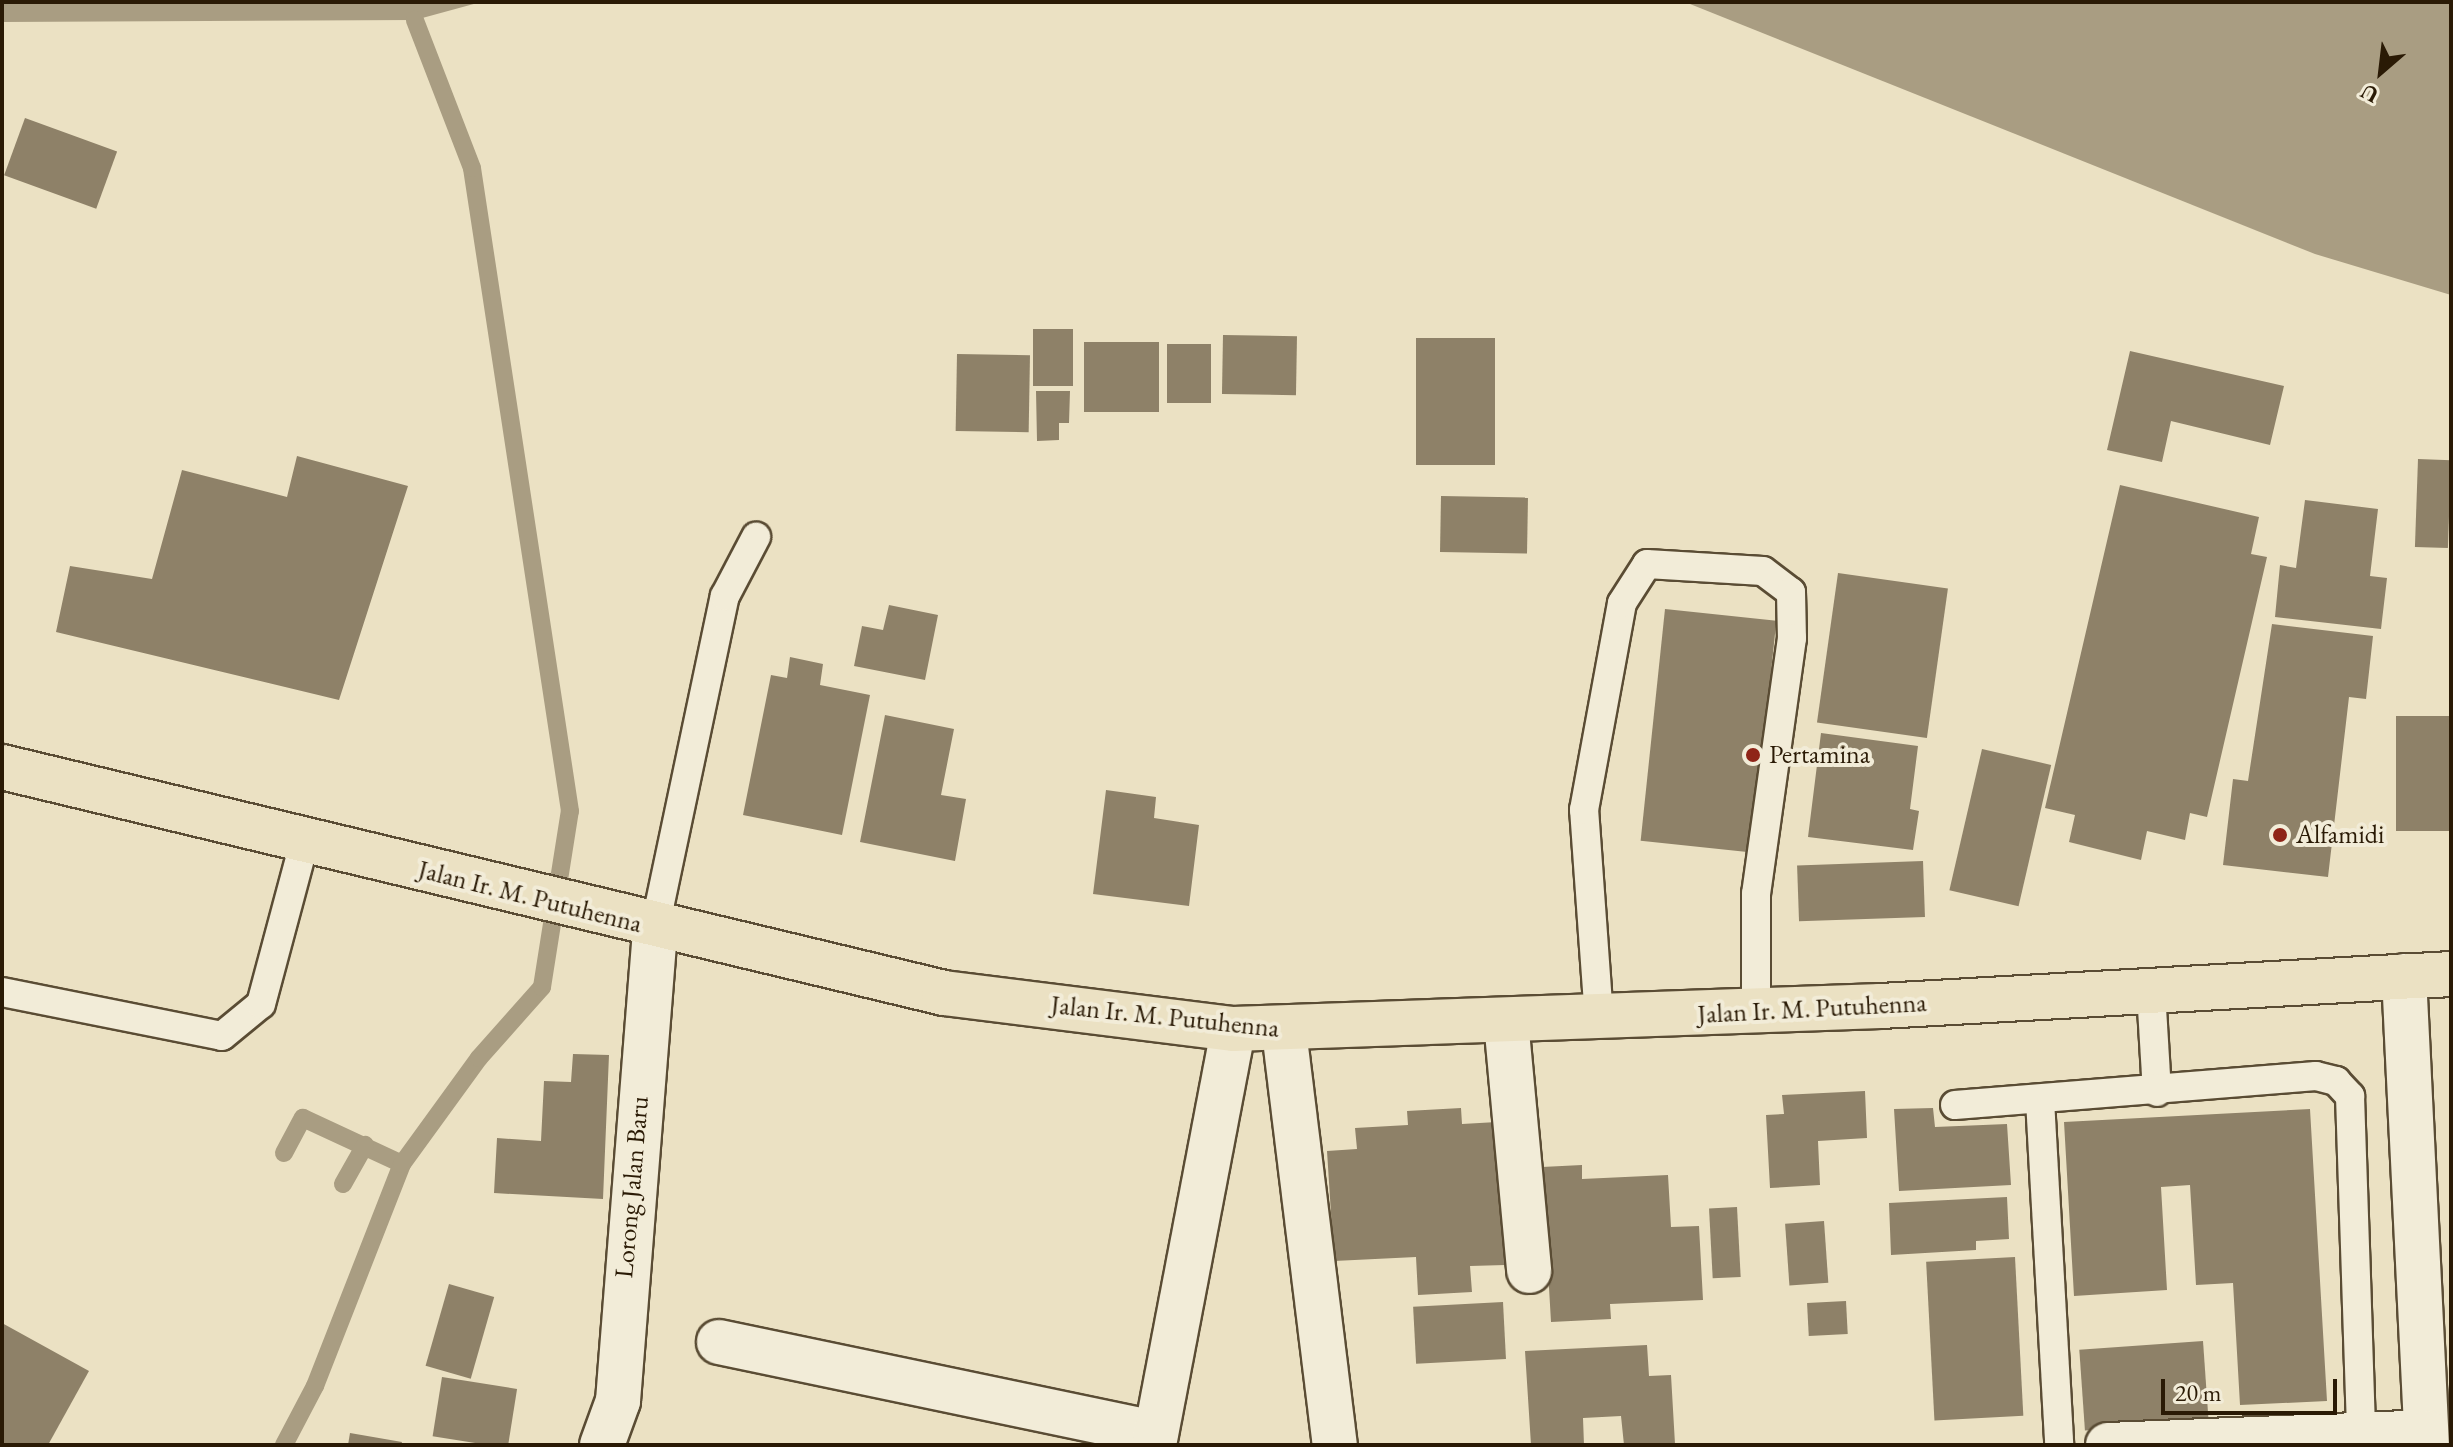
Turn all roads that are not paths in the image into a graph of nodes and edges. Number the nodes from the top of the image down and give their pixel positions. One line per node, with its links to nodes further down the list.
1 (756, 537): 4 (lane)
2 (2, 767): 3 (highway, Jalan Ir. M. Putuhenna)
3 (304, 843): 4 (highway, Jalan Ir. M. Putuhenna); 8 (lane)
4 (644, 924): 12 (highway, Jalan Ir. M. Putuhenna); 22 (street, Lorong Jalan Baru)
5 (2451, 974): 6 (highway, Jalan Ir. M. Putuhenna)
6 (2404, 976): 7 (highway, Jalan Ir. M. Putuhenna); 21 (street)
7 (2151, 991): 9 (highway, Jalan Ir. M. Putuhenna); 14 (lane)
8 (2, 992)
9 (1756, 1011): 10 (highway, Jalan Ir. M. Putuhenna); 10 (lane)
10 (1599, 1018): 11 (highway, Jalan Ir. M. Putuhenna)
11 (1506, 1021): 13 (highway, Jalan Ir. M. Putuhenna); 17 (street)
12 (1233, 1029): 13 (highway, Jalan Ir. M. Putuhenna); 20 (street)
13 (1284, 1031): 23 (street)
14 (2157, 1092): 15 (lane); 19 (lane)
15 (2040, 1100): 16 (lane); 24 (lane)
16 (1955, 1105)
17 (1529, 1271)
18 (719, 1342): 20 (street)
19 (2361, 1432): 21 (street); 25 (street)
20 (1155, 1439)
21 (2427, 1439)
22 (602, 1445)
23 (1335, 1445)
24 (2059, 1445)
25 (2108, 1445)

